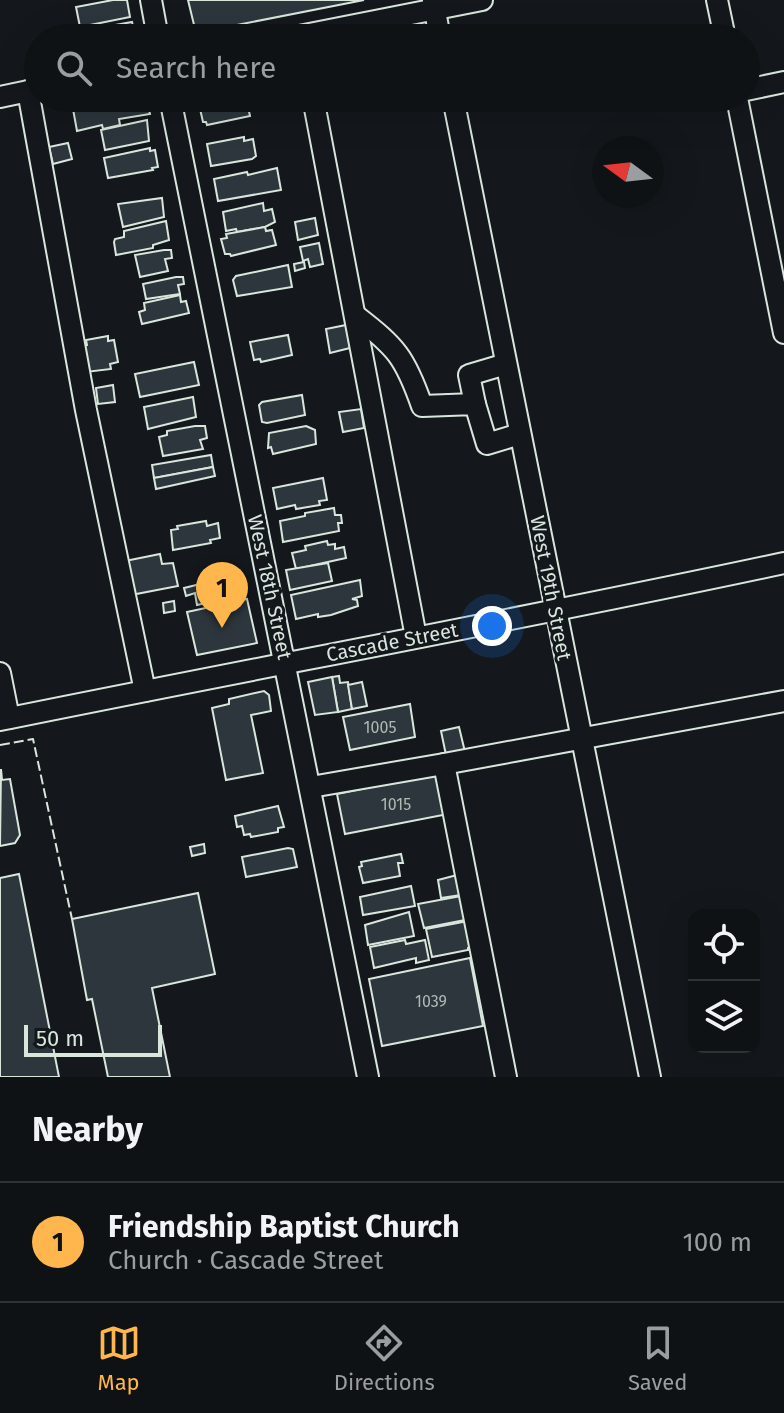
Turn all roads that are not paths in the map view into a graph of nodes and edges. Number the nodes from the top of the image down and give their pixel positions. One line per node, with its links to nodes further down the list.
1 (151, 0): 5 (street)
2 (482, 0): 4 (street)
3 (717, 0): 7 (street)
4 (434, 5): 6 (street)
5 (155, 24)
6 (353, 24)
7 (722, 24)
8 (784, 82): 9 (street)
9 (760, 87)
10 (24, 92): 11 (street)
11 (0, 97)
12 (37, 112): 27 (street)
13 (173, 112): 25 (street, West 18th Street)
14 (316, 112): 17 (street)
15 (456, 112): 19 (street, West 19th Street)
16 (740, 112): 18 (street)
17 (356, 316): 20 (street); 24 (street)
18 (784, 333)
19 (506, 364): 20 (street); 21 (street, West 19th Street)
20 (475, 404): 21 (street)
21 (520, 434): 23 (street, West 19th Street)
22 (784, 563): 23 (street, Cascade Street)
23 (556, 612): 24 (street, Cascade Street); 30 (street, West 19th Street)
24 (416, 637): 25 (street, Cascade Street)
25 (286, 663): 27 (street, Cascade Street); 32 (street, West 18th Street)
26 (0, 673): 29 (street)
27 (145, 691): 29 (street, Cascade Street)
28 (784, 701): 30 (street)
29 (4, 719)
30 (582, 739): 31 (street); 35 (street, West 19th Street)
31 (444, 764): 32 (street); 34 (street)
32 (311, 787): 33 (street, West 18th Street)
33 (368, 1077)
34 (506, 1077)
35 (650, 1077)

